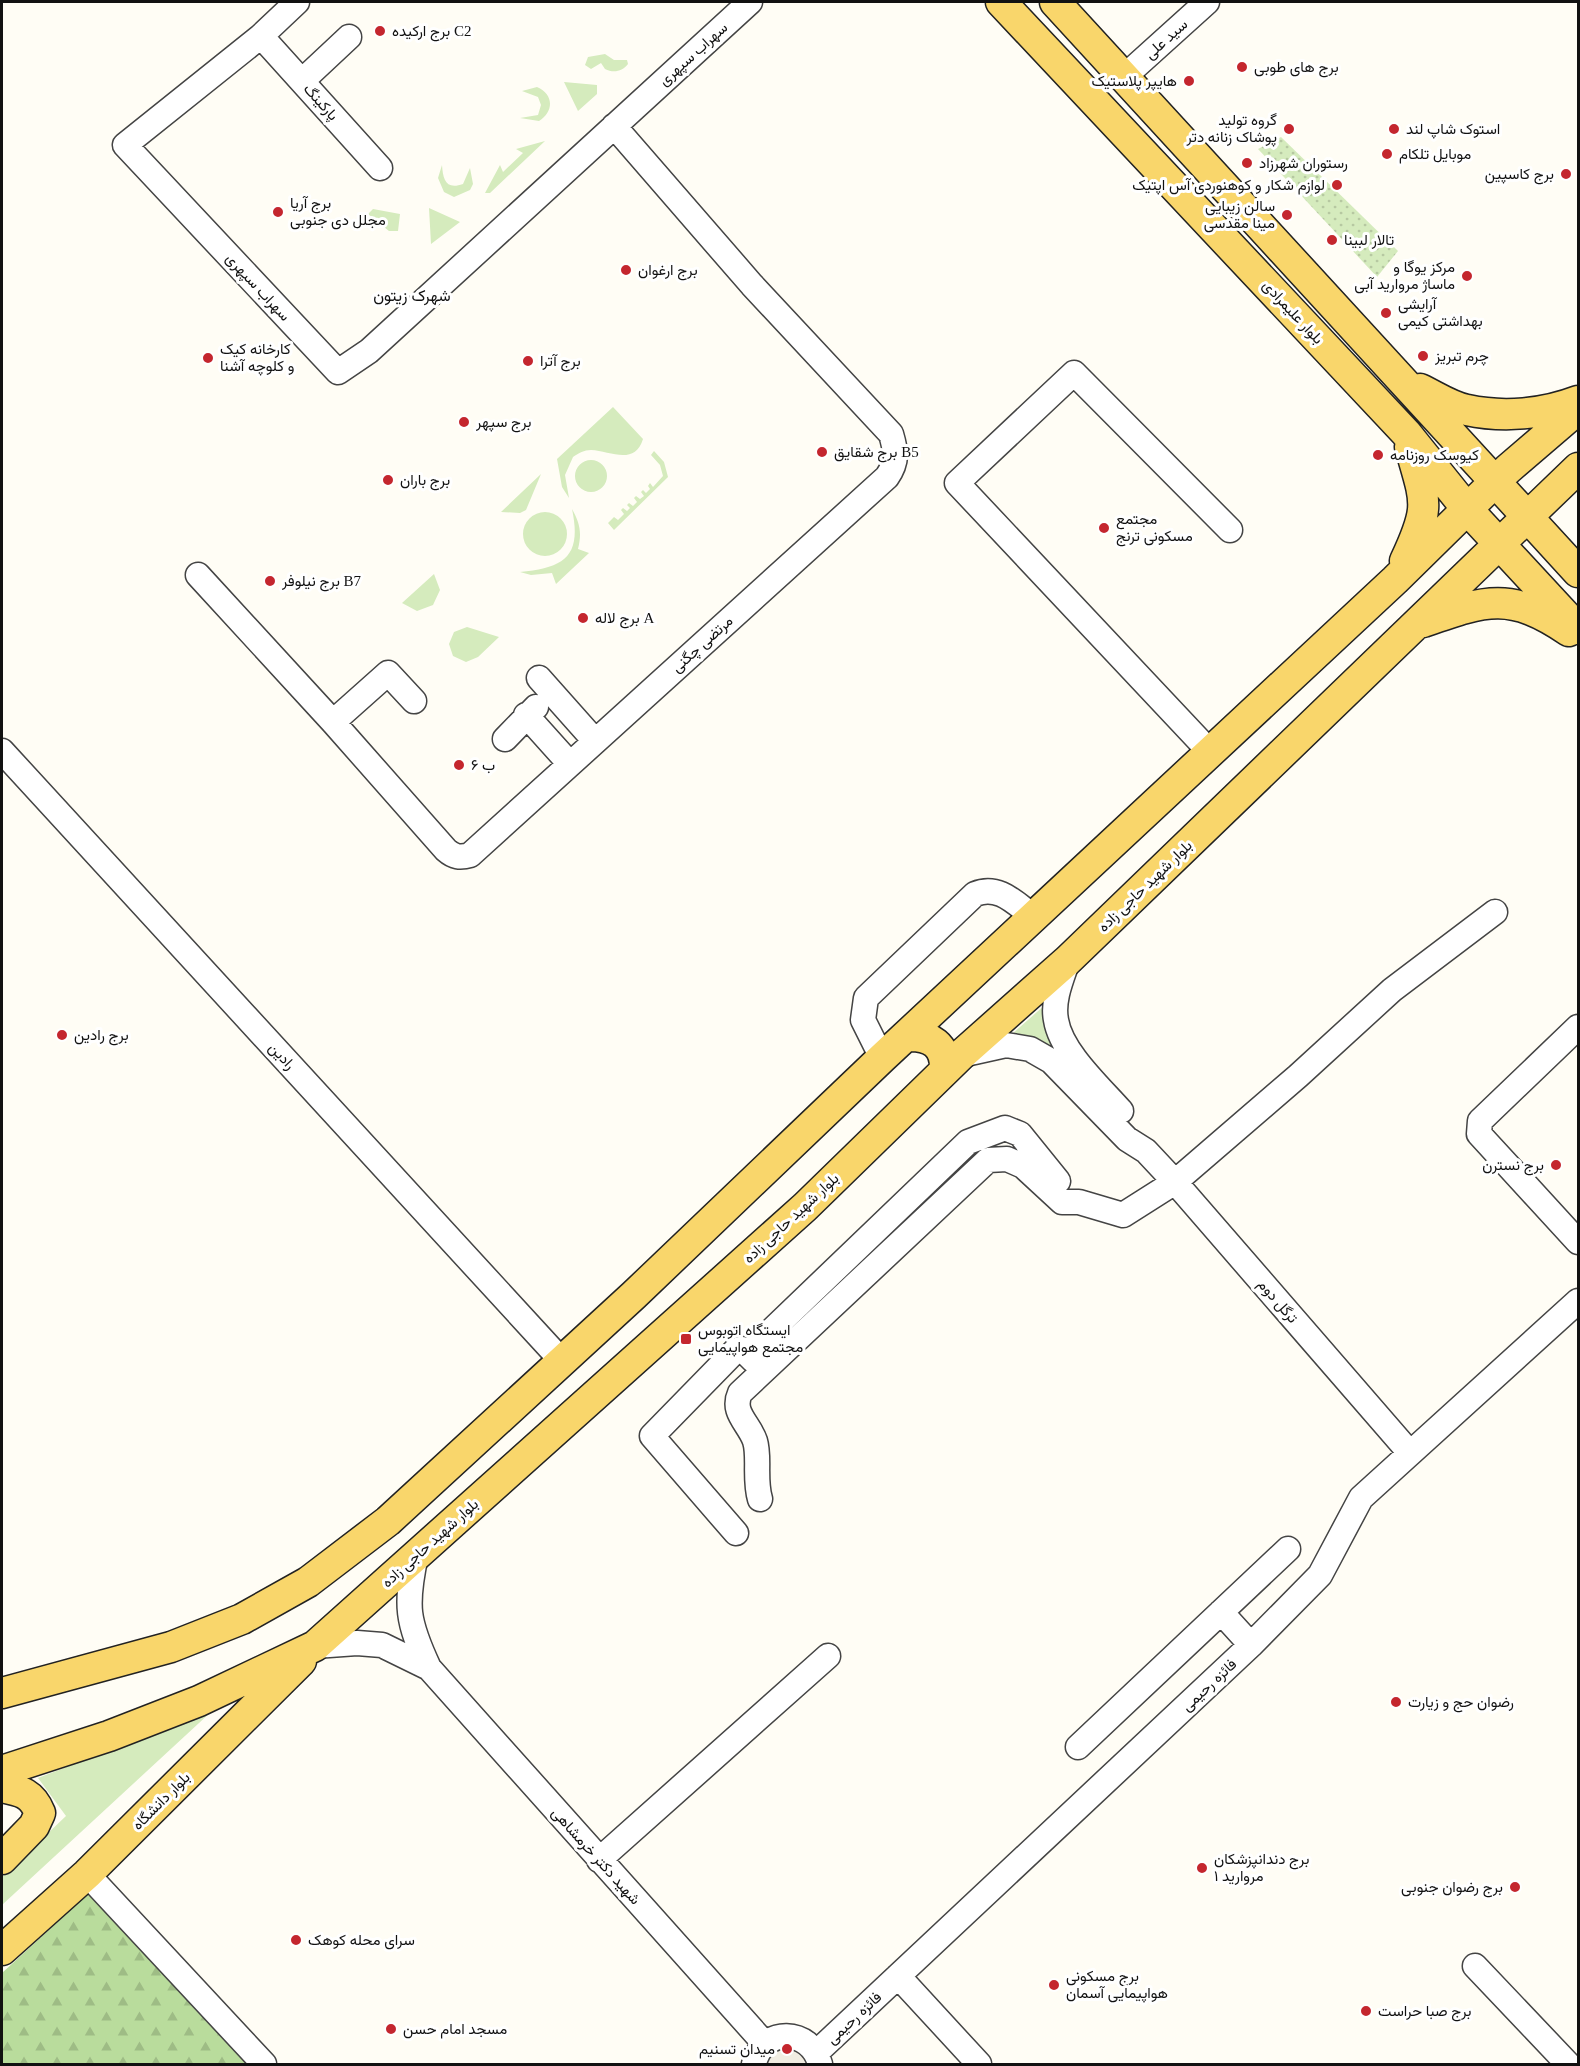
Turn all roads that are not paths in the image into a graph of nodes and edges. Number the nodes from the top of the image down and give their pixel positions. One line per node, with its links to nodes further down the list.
1 (297, 2): 6 (street, سهراب سپهری)
2 (750, 2): 10 (street, سهراب سپهری)
3 (1001, 2): 15 (main road, بلوار علیمرادی)
4 (1055, 2): 8 (main road)
5 (1207, 2): 8 (street, سید علی)
6 (261, 36): 9 (street, پارکینگ); 10 (street, سهراب سپهری)
7 (349, 37): 9 (street)
8 (1125, 76): 12 (main road)
9 (302, 81): 11 (street, پارکینگ)
10 (614, 126): 32 (street, مرتضی چگنی)
11 (380, 168)
12 (1409, 384): 13 (main road); 17 (main road)
13 (1578, 401)
14 (1578, 409): 17 (main road)
15 (1406, 433): 18 (main road, بلوار علیمرادی); 24 (main road)
16 (1578, 468): 19 (main road, بلوار شهید حاجی زاده)
17 (1496, 481): 18 (main road); 19 (main road)
18 (1467, 509): 21 (main road, بلوار علیمرادی); 24 (main road)
19 (1528, 517): 21 (main road, بلوار شهید حاجی زاده); 22 (main road)
20 (1230, 530): 34 (street)
21 (1500, 544): 25 (main road, بلوار شهید حاجی زاده); 26 (main road, بلوار علیمرادی)
22 (1578, 572)
23 (198, 575): 30 (street, مرتضی چگنی)
24 (1395, 580): 34 (main road)
25 (1415, 625): 27 (main road); 38 (main road, بلوار شهید حاجی زاده)
26 (1578, 629)
27 (1578, 638)
28 (538, 678): 32 (street)
29 (414, 701): 30 (street)
30 (333, 722): 35 (street, مرتضی چگنی)
31 (506, 739): 35 (street)
32 (595, 741): 35 (street, مرتضی چگنی)
33 (2, 751): 49 (street, رادین)
34 (1211, 753): 37 (main road)
35 (570, 764)
36 (1495, 912): 44 (street)
37 (1034, 917): 40 (main road); 41 (street)
38 (1068, 960): 42 (main road, بلوار شهید حاجی زاده); 43 (street, ترگل دوم)
39 (1578, 1027): 46 (street)
40 (907, 1036): 41 (main road); 42 (main road)
41 (882, 1058): 49 (main road)
42 (953, 1063): 43 (street, ترگل دوم); 55 (main road, بلوار شهید حاجی زاده)
43 (1146, 1151): 44 (street, ترگل دوم)
44 (1175, 1182): 45 (street); 51 (street, ترگل دوم)
45 (1079, 1202): 48 (street); 50 (street)
46 (1578, 1242)
47 (1578, 1301): 51 (street, فائزه رحیمی)
48 (747, 1354): 50 (street); 53 (street)
49 (562, 1361): 61 (main road)
50 (763, 1371): 52 (street)
51 (1410, 1453): 57 (street, فائزه رحیمی)
52 (760, 1499)
53 (736, 1533)
54 (1288, 1549): 56 (street)
55 (416, 1555): 58 (main road, بلوار شهید حاجی زاده); 60 (street, شهید دکتر خرمشاهی)
56 (1221, 1612): 57 (street); 62 (street)
57 (1251, 1645): 70 (street, فائزه رحیمی)
58 (315, 1646): 60 (street, شهید دکتر خرمشاهی); 63 (main road, بلوار شهید حاجی زاده); 67 (main road, بلوار دانشگاه)
59 (828, 1656): 66 (street)
60 (429, 1668): 66 (street, شهید دکتر خرمشاهی)
61 (2, 1693)
62 (1077, 1747)
63 (2, 1770)
64 (2, 1787): 65 (main road)
65 (2, 1859)
66 (599, 1860): 71 (street, شهید دکتر خرمشاهی)
67 (87, 1874): 68 (main road, بلوار دانشگاه); 73 (street)
68 (2, 1950)
69 (1475, 1966): 75 (street)
70 (898, 1976): 72 (street, فائزه رحیمی); 74 (street)
71 (759, 2054): 72 (street)
72 (818, 2059)
73 (264, 2064)
74 (979, 2064)
75 (1568, 2064)

